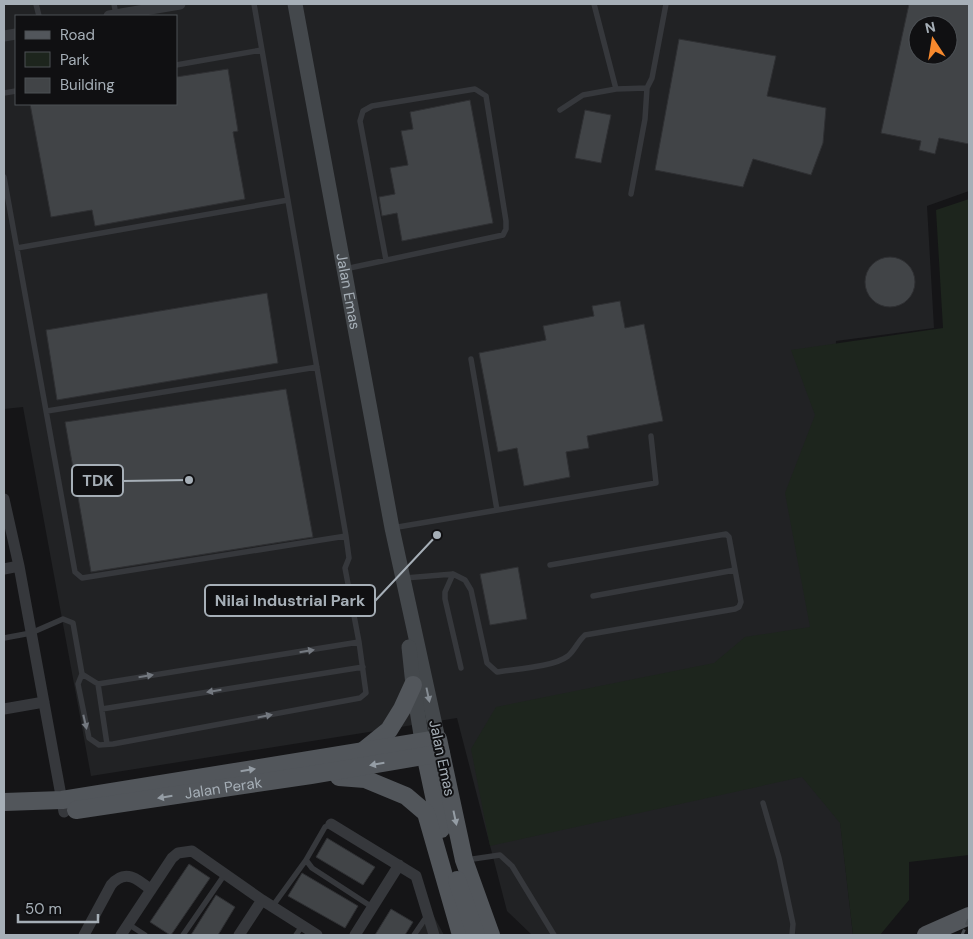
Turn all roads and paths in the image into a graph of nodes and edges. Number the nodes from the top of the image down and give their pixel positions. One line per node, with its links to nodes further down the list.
1 (180, 4): 6 (street)
2 (254, 4): 7 (lane)
3 (295, 4): 17 (main road, Jalan Emas)
4 (594, 4): 10 (lane)
5 (666, 4): 9 (lane)
6 (113, 12)
7 (262, 50): 8 (lane); 14 (lane)
8 (178, 65)
9 (647, 88): 10 (lane); 13 (lane)
10 (616, 89): 11 (lane)
11 (560, 110)
12 (4, 177): 15 (lane)
13 (631, 194)
14 (288, 200): 15 (lane); 19 (lane)
15 (17, 248): 20 (lane)
16 (386, 260): 16 (lane); 17 (lane)
17 (344, 269): 24 (main road, Jalan Emas)
18 (471, 359): 23 (lane)
19 (317, 367): 20 (lane); 25 (lane)
20 (47, 411): 25 (lane)
21 (651, 436): 23 (lane)
22 (4, 499): 27 (street)
23 (496, 510): 24 (lane)
24 (392, 528): 31 (main road, Jalan Emas)
25 (346, 536): 35 (lane)
26 (550, 565): 29 (lane)
27 (19, 566): 28 (street); 33 (street)
28 (4, 569)
29 (735, 570): 30 (lane); 32 (lane)
30 (453, 574): 31 (lane); 37 (lane)
31 (402, 579): 40 (main road, Jalan Emas); 45 (main road, Jalan Emas, one-way to 45)
32 (593, 596)
33 (31, 633): 34 (lane); 38 (lane); 41 (street)
34 (4, 638)
35 (360, 642): 36 (lane); 39 (lane, one-way to 35)
36 (363, 667): 43 (lane, one-way to 43); 44 (lane, one-way to 36)
37 (462, 668)
38 (82, 674): 39 (lane); 44 (lane, one-way to 44)
39 (98, 684): 43 (lane)
40 (413, 685): 45 (main road, Jalan Emas); 46 (main road)
41 (44, 702): 42 (street); 50 (street)
42 (4, 709)
43 (102, 709): 44 (lane)
44 (108, 744)
45 (432, 747): 46 (main road, Jalan Perak); 47 (main road, Jalan Perak, one-way to 47); 54 (main road, Jalan Emas, one-way to 54); 75 (main road, Jalan Emas)
46 (362, 751): 50 (main road, Jalan Perak, one-way to 46)
47 (311, 775): 50 (main road, Jalan Perak, one-way to 50); 65 (main road)
48 (4, 802): 50 (main road, Jalan Perak)
49 (763, 803): 78 (lane)
50 (63, 806): 51 (main road, Jalan Perak)
51 (4, 814)
52 (331, 824): 53 (lane); 55 (street)
53 (306, 860): 59 (lane); 60 (lane)
54 (464, 860): 76 (main road, Jalan Emas); 77 (lane)
55 (398, 865): 60 (street); 61 (street)
56 (225, 874): 57 (street); 58 (street); 69 (lane)
57 (151, 890): 63 (street); 66 (street)
58 (262, 900): 59 (street); 70 (street)
59 (272, 907): 64 (street)
60 (372, 907): 72 (street)
61 (427, 916): 73 (lane); 74 (street)
62 (969, 916): 79 (main road)
63 (128, 924): 67 (street); 68 (lane)
64 (299, 931): 71 (street)
65 (461, 932)
66 (84, 935)
67 (121, 935)
68 (145, 935)
69 (183, 935)
70 (238, 935)
71 (317, 935)
72 (355, 935)
73 (414, 935)
74 (434, 935)
75 (476, 935)
76 (491, 935)
77 (554, 935)
78 (792, 935)
79 (926, 935)

